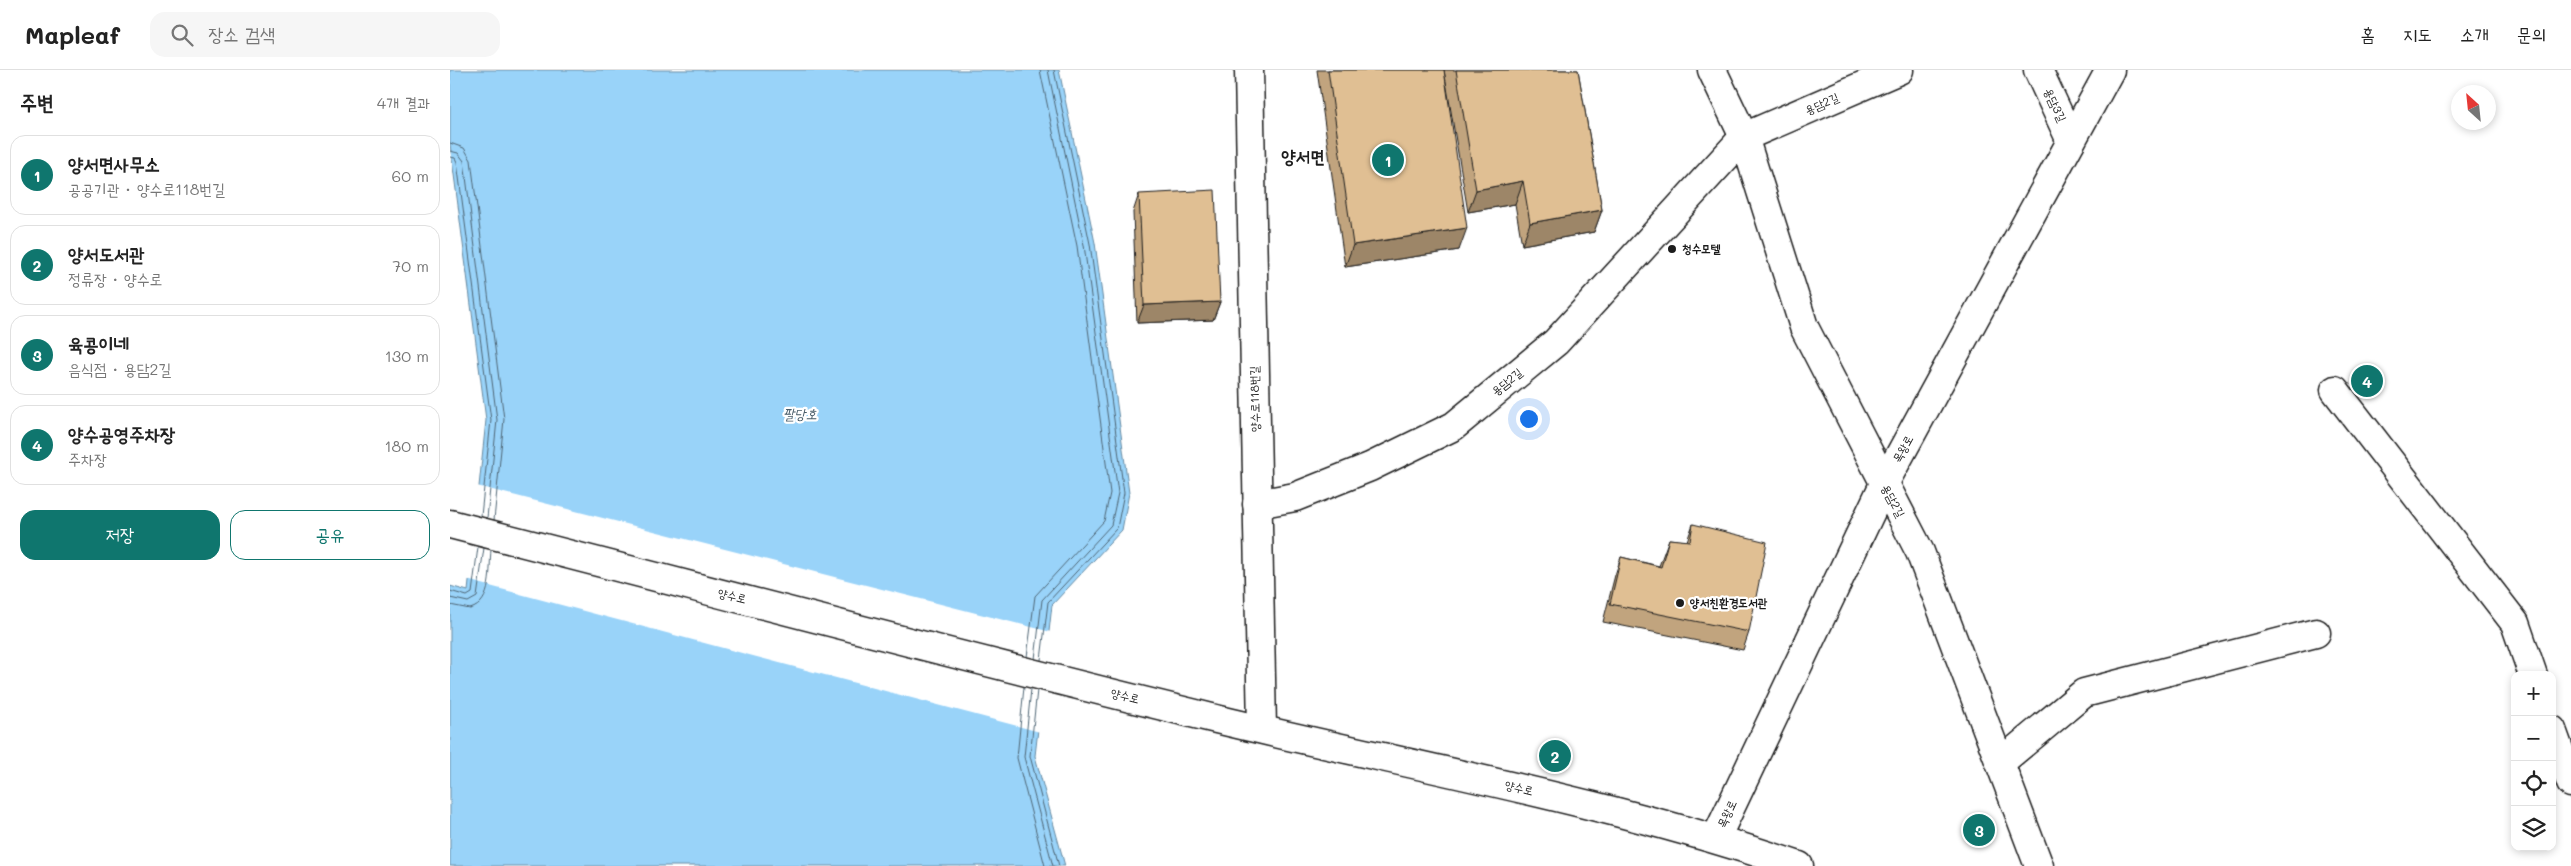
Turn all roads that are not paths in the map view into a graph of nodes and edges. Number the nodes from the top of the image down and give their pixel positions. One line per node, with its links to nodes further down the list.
1 (1249, 70): 10 (street, 양수로118번길)
2 (1712, 70): 6 (street, 용담2길)
3 (1899, 70): 6 (street, 용담2길)
4 (2038, 70): 7 (street, 용담3길)
5 (2110, 70): 7 (street, 목왕로)
6 (1744, 137): 9 (street, 용담2길); 10 (street, 용담2길)
7 (2072, 141): 9 (street, 목왕로)
8 (2335, 390): 13 (street)
9 (1884, 484): 16 (street, 용담2길); 18 (street, 목왕로)
10 (1258, 504): 14 (street, 양수로118번길)
11 (450, 524): 14 (street, 양수로)
12 (2316, 633): 16 (street)
13 (2532, 671)
14 (1262, 729): 18 (street, 양수로)
15 (2556, 741): 17 (street)
16 (2000, 762): 20 (street, 용담2길)
17 (2571, 784)
18 (1716, 838): 19 (street, 양수로)
19 (1799, 866)
20 (2039, 866)

